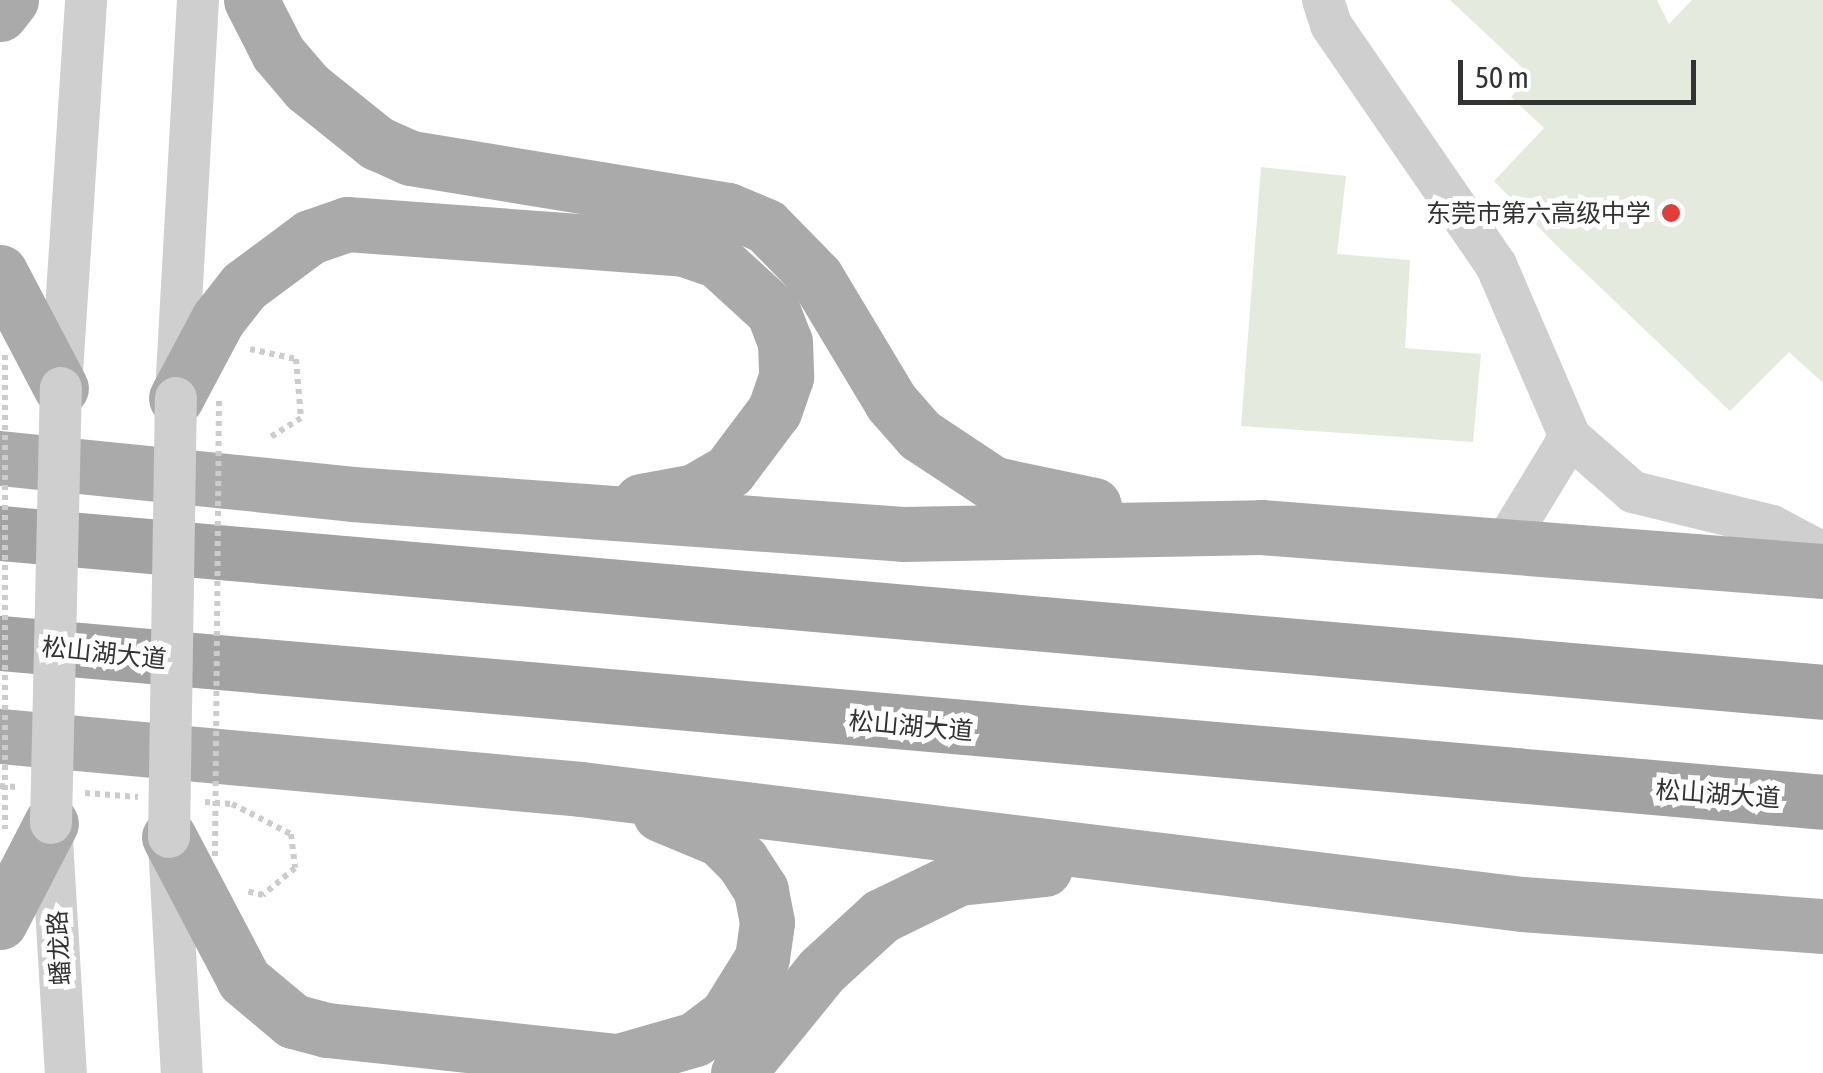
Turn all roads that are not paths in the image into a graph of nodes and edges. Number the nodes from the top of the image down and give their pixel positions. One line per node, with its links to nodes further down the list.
1 (11, 0): 6 (main road)
2 (86, 0): 8 (street, 蟠龙路)
3 (198, 0): 9 (street)
4 (251, 0): 13 (main road)
5 (1323, 0): 10 (street)
6 (0, 14)
7 (0, 272): 8 (main road)
8 (61, 388): 23 (street, 蟠龙路, bridge)
9 (198, 397): 12 (main road); 24 (street, bridge)
10 (1570, 438): 15 (street); 16 (street)
11 (0, 458): 12 (main road)
12 (562, 510): 13 (main road)
13 (1261, 527): 15 (main road)
14 (0, 533): 19 (highway)
15 (1502, 547): 17 (main road)
16 (1823, 553)
17 (1823, 571)
18 (0, 643): 22 (highway, 松山湖大道)
19 (1823, 692)
20 (0, 736): 21 (main road)
21 (581, 789): 24 (main road); 25 (main road)
22 (1823, 802)
23 (28, 826): 26 (main road); 28 (street, 蟠龙路)
24 (192, 846): 29 (street)
25 (1211, 866): 27 (main road); 30 (main road)
26 (0, 922)
27 (1823, 926)
28 (66, 1073)
29 (182, 1073)
30 (738, 1073)

